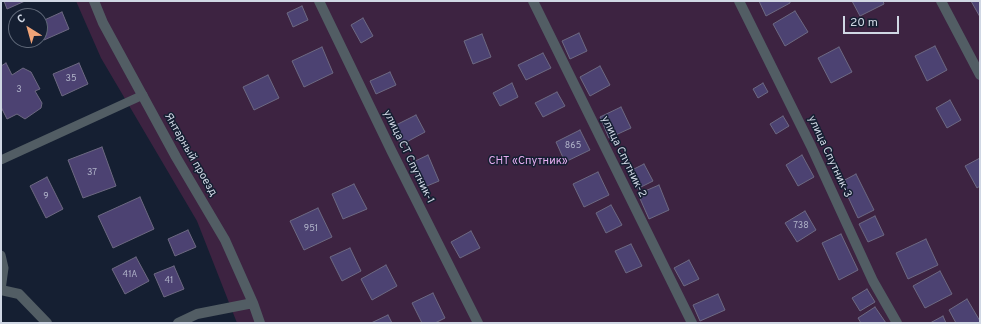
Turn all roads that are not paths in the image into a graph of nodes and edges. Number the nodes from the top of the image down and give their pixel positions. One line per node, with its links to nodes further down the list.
1 (94, 1): 7 (street, Янтарный проезд)
2 (318, 1): 15 (street, улица СТ Спутник-1)
3 (533, 1): 16 (street, улица Спутник-2)
4 (739, 1): 17 (street, улица Спутник-3)
5 (941, 1): 6 (street)
6 (980, 75)
7 (143, 96): 8 (lane); 11 (street, Янтарный проезд)
8 (1, 160)
9 (1, 254): 10 (lane)
10 (1, 290): 12 (street)
11 (254, 303): 13 (street); 14 (street, Янтарный проезд)
12 (47, 323)
13 (178, 323)
14 (260, 323)
15 (478, 323)
16 (692, 323)
17 (897, 323)

